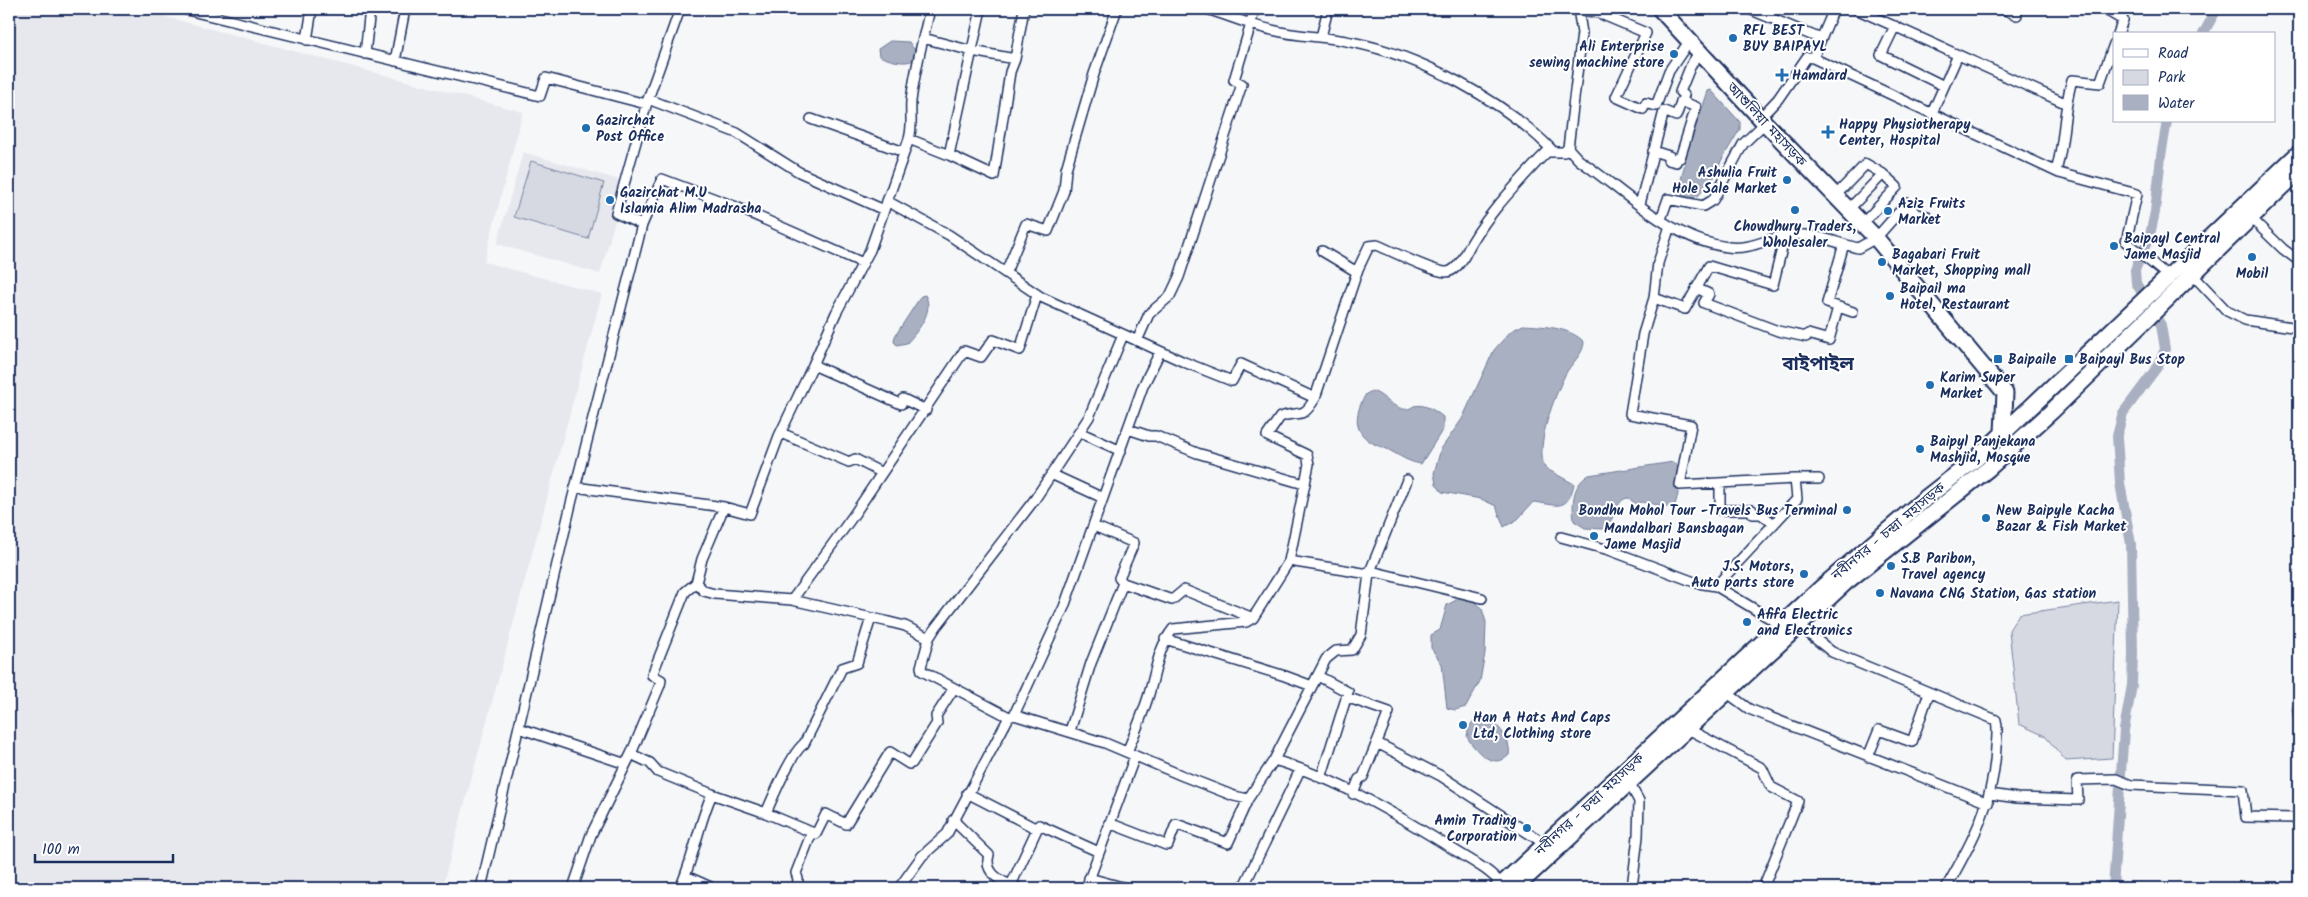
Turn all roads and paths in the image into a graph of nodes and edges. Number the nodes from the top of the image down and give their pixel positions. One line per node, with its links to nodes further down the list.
1 (183, 9): 26 (street)
2 (312, 9): 26 (street)
3 (370, 9): 31 (street)
4 (405, 9): 35 (street)
5 (680, 9): 38 (street)
6 (930, 9): 25 (street)
7 (981, 9): 30 (street)
8 (1024, 9): 34 (street)
9 (1117, 9): 69 (street)
10 (1207, 9): 21 (street)
11 (1255, 9): 21 (street)
12 (1328, 9): 24 (street)
13 (1578, 9): 28 (street); 44 (street)
14 (1660, 9): 28 (highway, আশুলিয়া মহাসড়ক)
15 (1749, 9): 27 (street)
16 (1834, 9): 27 (street)
17 (1856, 9): 22 (street)
18 (2003, 9): 20 (street)
19 (2104, 9): 23 (street)
20 (2017, 15)
21 (1251, 24): 24 (street); 80 (street)
22 (1895, 26): 32 (street); 36 (street)
23 (2119, 32)
24 (1321, 36): 45 (street)
25 (923, 38): 30 (street); 43 (street)
26 (307, 40): 31 (street)
27 (1821, 40): 33 (street)
28 (1695, 46): 37 (street); 42 (highway, আশুলিয়া মহাসড়ক)
29 (2113, 47): 39 (street)
30 (972, 51): 34 (street); 49 (street)
31 (365, 54): 35 (street)
32 (1958, 54): 36 (street); 39 (street)
33 (1813, 58): 40 (street); 42 (street)
34 (1015, 59): 49 (street)
35 (395, 61): 38 (street)
36 (1944, 86): 40 (street)
37 (1681, 101): 46 (street); 46 (street)
38 (647, 102): 55 (street); 61 (street)
39 (2065, 103): 50 (street)
40 (1932, 113): 50 (street)
41 (811, 119): 47 (street)
42 (1763, 121): 53 (highway, আশুলিয়া মহাসড়ক); 59 (street)
43 (909, 139): 47 (street); 49 (street)
44 (1568, 148): 45 (street); 54 (street)
45 (1553, 151): 70 (street)
46 (1653, 151): 54 (street)
47 (904, 152): 55 (street)
48 (2299, 153): 71 (highway, নবীনগর - চন্দ্রা মহাসড়ক)
49 (949, 155)
50 (2056, 171): 72 (street)
51 (2299, 171): 58 (highway, নবীনগর - চন্দ্রা মহাসড়ক)
52 (1883, 174): 53 (street); 56 (street); 60 (street)
53 (1835, 196): 56 (highway, আশুলিয়া মহাসড়ক)
54 (1640, 204): 59 (street)
55 (886, 206): 68 (street); 69 (street)
56 (1848, 210): 60 (highway, আশুলিয়া মহাসড়ক)
57 (1927, 216): 64 (street)
58 (2252, 216): 67 (street); 71 (highway, নবীনগর - চন্দ্রা মহাসড়ক)
59 (1661, 219): 62 (street)
60 (1862, 224): 64 (highway, আশুলিয়া মহাসড়ক)
61 (642, 225): 68 (street); 97 (street)
62 (1670, 226): 63 (street); 75 (street)
63 (1785, 236): 65 (street); 73 (street)
64 (1876, 238): 65 (street); 87 (highway, আশুলিয়া মহাসড়ক)
65 (1844, 244): 76 (street)
66 (1322, 251): 70 (street)
67 (2299, 261)
68 (863, 263): 82 (street)
69 (1006, 272): 74 (street)
70 (1357, 272): 83 (street)
71 (2187, 272): 72 (highway, নবীনগর - চন্দ্রা মহাসড়ক); 78 (street); 113 (highway, নবীনগর - চন্দ্রা মহাসড়ক)
72 (2168, 276): 87 (highway, নবীনগর - চন্দ্রা মহাসড়ক)
73 (1696, 288): 75 (street); 76 (street)
74 (1037, 295): 79 (street); 84 (street)
75 (1654, 298): 96 (street)
76 (1838, 307): 77 (street)
77 (1853, 312)
78 (2299, 328)
79 (1123, 335): 80 (street); 86 (street)
80 (1137, 341): 81 (street)
81 (1160, 352): 83 (street); 85 (street)
82 (813, 365): 84 (street); 88 (street)
83 (1315, 398): 95 (street)
84 (926, 410): 90 (street)
85 (1128, 429): 89 (street); 95 (street)
86 (1079, 432): 89 (street); 91 (street)
87 (2003, 432): 112 (highway, নবীনগর - চন্দ্রা মহাসড়ক)
88 (780, 433): 90 (street); 99 (street)
89 (1121, 451): 98 (street)
90 (882, 473): 109 (street)
91 (1051, 474): 98 (street); 114 (street)
92 (1795, 479): 93 (street); 96 (street); 100 (street)
93 (1819, 479)
94 (1408, 480): 104 (street)
95 (1304, 484): 103 (street)
96 (1720, 484): 100 (street)
97 (575, 486): 99 (street); 123 (street)
98 (1103, 498): 101 (street)
99 (724, 507): 105 (street)
100 (1774, 524): 107 (street)
101 (1094, 526): 106 (street); 122 (street)
102 (1561, 537): 107 (street)
103 (1289, 561): 104 (street); 111 (street)
104 (1370, 573): 108 (street); 116 (street)
105 (696, 583): 109 (street); 127 (street)
106 (1123, 583): 111 (street); 125 (street)
107 (1716, 586): 112 (street)
108 (1482, 598)
109 (792, 600): 110 (street)
110 (870, 618): 114 (street); 140 (street)
111 (1253, 618): 115 (street)
112 (1781, 625): 146 (highway, নবীনগর - চন্দ্রা মহাসড়ক)
113 (1798, 625): 119 (highway, নবীনগর - চন্দ্রা মহাসড়ক); 120 (street)
114 (929, 638): 118 (street)
115 (1165, 639): 117 (street); 128 (street)
116 (1318, 676): 117 (street); 121 (street)
117 (1312, 686): 130 (street)
118 (954, 688): 122 (street); 145 (street)
119 (1726, 692): 124 (highway, নবীনগর - চন্দ্রা মহাসড়ক); 129 (street)
120 (1929, 693): 129 (street); 139 (street)
121 (1346, 697): 126 (street); 133 (street)
122 (1012, 716): 125 (street); 135 (street)
123 (519, 728): 131 (street); 152 (street)
124 (1688, 729): 134 (highway, নবীনগর - চন্দ্রা মহাসড়ক); 162 (street)
125 (1070, 731): 128 (street)
126 (1377, 743): 137 (street); 146 (street)
127 (631, 754): 131 (street); 136 (street)
128 (1131, 754): 138 (street); 143 (street)
129 (1868, 757): 139 (street)
130 (1274, 760): 132 (street); 138 (street)
131 (626, 764): 153 (street)
132 (1300, 770): 133 (street); 160 (street)
133 (1320, 778): 137 (street)
134 (1629, 783): 151 (highway, নবীনগর - চন্দ্রা মহাসড়ক); 161 (street)
135 (967, 793): 142 (street); 144 (street)
136 (712, 794): 140 (street); 148 (street)
137 (1353, 794): 151 (street)
138 (1248, 799): 143 (street)
139 (1989, 799): 141 (street); 163 (street)
140 (766, 813): 145 (street)
141 (2299, 818)
142 (953, 820): 150 (street); 157 (street)
143 (1110, 823): 147 (street)
144 (1037, 829): 147 (street); 150 (street)
145 (812, 832): 156 (street)
146 (1545, 844): 151 (highway, নবীনগর - চন্দ্রা মহাসড়ক)
147 (1099, 852): 149 (street)
148 (686, 876): 154 (street); 155 (street)
149 (1090, 878): 158 (street); 159 (street)
150 (1014, 887)
151 (1505, 887)
152 (481, 888)
153 (573, 888)
154 (680, 888)
155 (713, 888)
156 (797, 888)
157 (899, 888)
158 (1086, 888)
159 (1126, 888)
160 (1243, 888)
161 (1632, 888)
162 (1763, 888)
163 (1946, 888)

